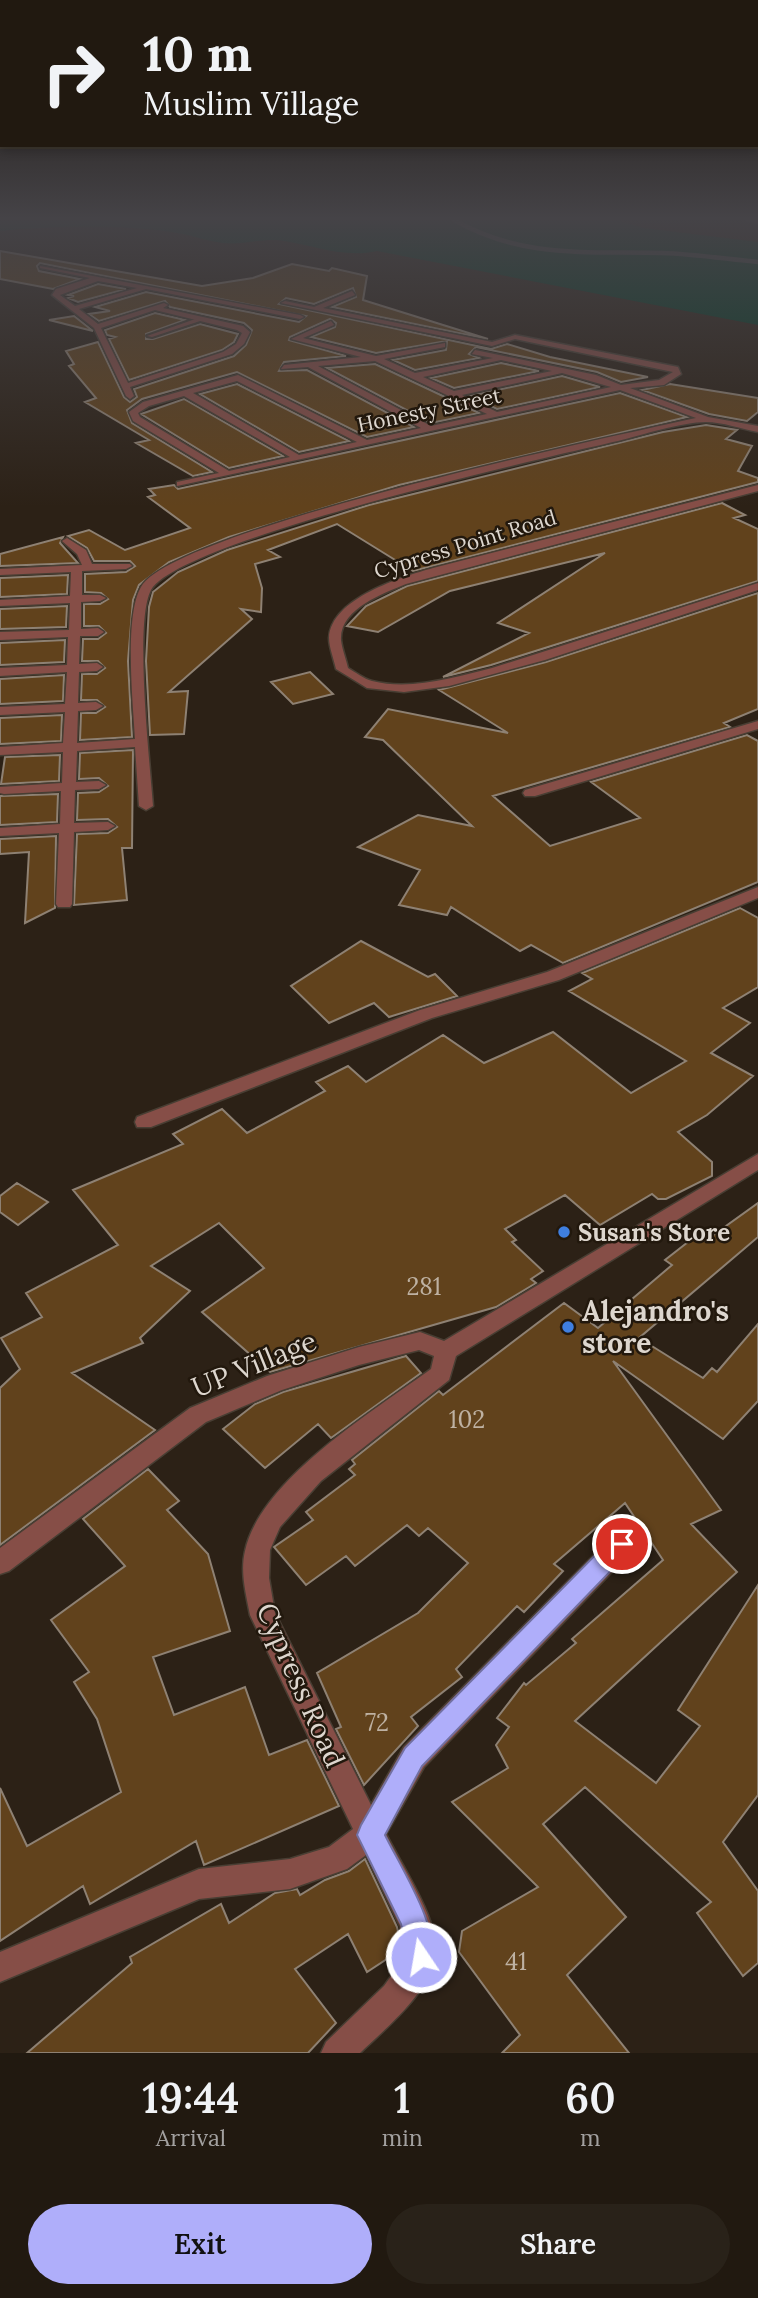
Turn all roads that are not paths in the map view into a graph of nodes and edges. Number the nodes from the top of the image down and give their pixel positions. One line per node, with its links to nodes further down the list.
1 (85, 316): 11 (street)
2 (131, 316): 11 (street)
3 (188, 316): 7 (street)
4 (294, 316): 8 (street)
5 (333, 316): 8 (street)
6 (353, 316): 24 (street, Honesty Street)
7 (201, 319): 12 (lane); 23 (street)
8 (321, 321): 9 (street)
9 (331, 323): 10 (street); 17 (street)
10 (343, 326)
11 (97, 327): 23 (street)
12 (150, 336)
13 (417, 340): 14 (street)
14 (442, 345): 15 (street); 17 (street)
15 (455, 348)
16 (468, 350): 18 (street)
17 (376, 358): 19 (street); 22 (street)
18 (507, 358): 21 (street); 22 (street)
19 (308, 364): 20 (street); 30 (street)
20 (284, 367)
21 (565, 371): 24 (street); 26 (street)
22 (415, 376): 26 (street)
23 (126, 386): 27 (street)
24 (623, 387): 28 (street, Honesty Street); 29 (street)
25 (184, 392): 27 (street); 32 (street); 33 (street)
26 (454, 394): 28 (street)
27 (136, 403): 34 (street)
28 (495, 414): 30 (street, Honesty Street)
29 (706, 419): 31 (street); 55 (street)
30 (429, 429): 32 (street, Honesty Street)
31 (758, 429)
32 (364, 442): 33 (street, Honesty Street)
33 (296, 457): 34 (street, Honesty Street)
34 (226, 473): 35 (street, Honesty Street)
35 (181, 484)
36 (758, 488): 41 (street, Cypress Point Road)
37 (68, 541): 39 (street)
38 (126, 566): 39 (street)
39 (83, 567): 40 (street); 43 (street)
40 (0, 572)
41 (758, 586)
42 (100, 598): 43 (street)
43 (76, 599): 44 (street); 46 (street)
44 (0, 603)
45 (97, 632): 46 (street)
46 (75, 633): 47 (street); 49 (street)
47 (0, 636)
48 (97, 667): 49 (street)
49 (74, 669): 50 (street); 52 (street)
50 (0, 672)
51 (96, 706): 52 (street)
52 (72, 708): 53 (street); 56 (street)
53 (0, 711)
54 (758, 724): 61 (street)
55 (142, 743): 56 (street); 62 (street)
56 (70, 747): 57 (street); 59 (street)
57 (0, 751)
58 (99, 785): 59 (street)
59 (69, 787): 60 (street); 64 (street)
60 (4, 790)
61 (530, 793)
62 (146, 806)
63 (108, 826): 64 (street)
64 (67, 828): 65 (street); 67 (street)
65 (0, 832)
66 (758, 892): 68 (street)
67 (64, 904)
68 (144, 1122)
69 (758, 1161): 70 (street)
70 (446, 1351): 72 (street, UP Village); 73 (street, Cypress Road)
71 (622, 1544): 73 (street)
72 (0, 1563)
73 (370, 1835): 74 (street); 75 (street, Cypress Road)
74 (0, 1967)
75 (337, 2053)

